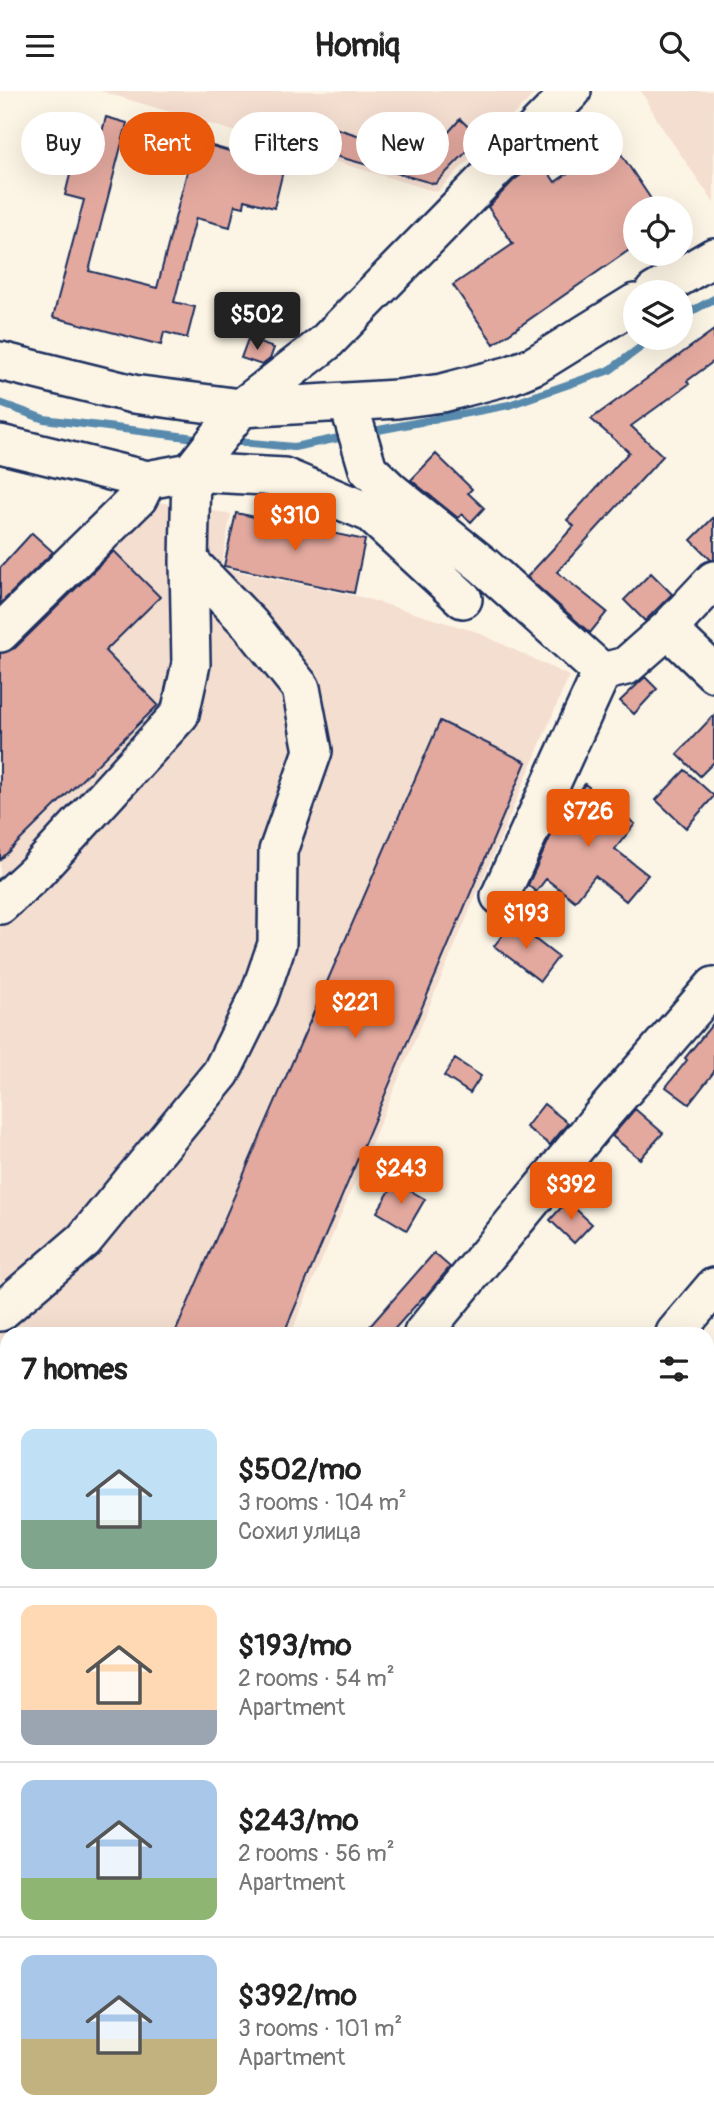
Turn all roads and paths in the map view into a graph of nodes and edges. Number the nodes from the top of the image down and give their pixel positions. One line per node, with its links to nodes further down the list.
1 (572, 91): 7 (street)
2 (714, 257): 3 (street)
3 (675, 280)
4 (623, 310): 6 (street)
5 (0, 361): 7 (street)
6 (348, 402): 7 (street); 16 (street)
7 (241, 408): 9 (street)
8 (0, 444): 10 (street)
9 (191, 472): 10 (street); 11 (street); 13 (street)
10 (147, 479): 15 (street)
11 (189, 561): 19 (street); 22 (street)
12 (714, 580): 14 (street)
13 (463, 599)
14 (668, 629): 16 (street); 17 (street)
15 (0, 633)
16 (602, 672): 18 (street)
17 (714, 673)
18 (500, 896)
19 (0, 905)
20 (714, 986): 23 (street)
21 (714, 1287): 24 (street)
22 (0, 1312)
23 (428, 1327)
24 (680, 1327)

